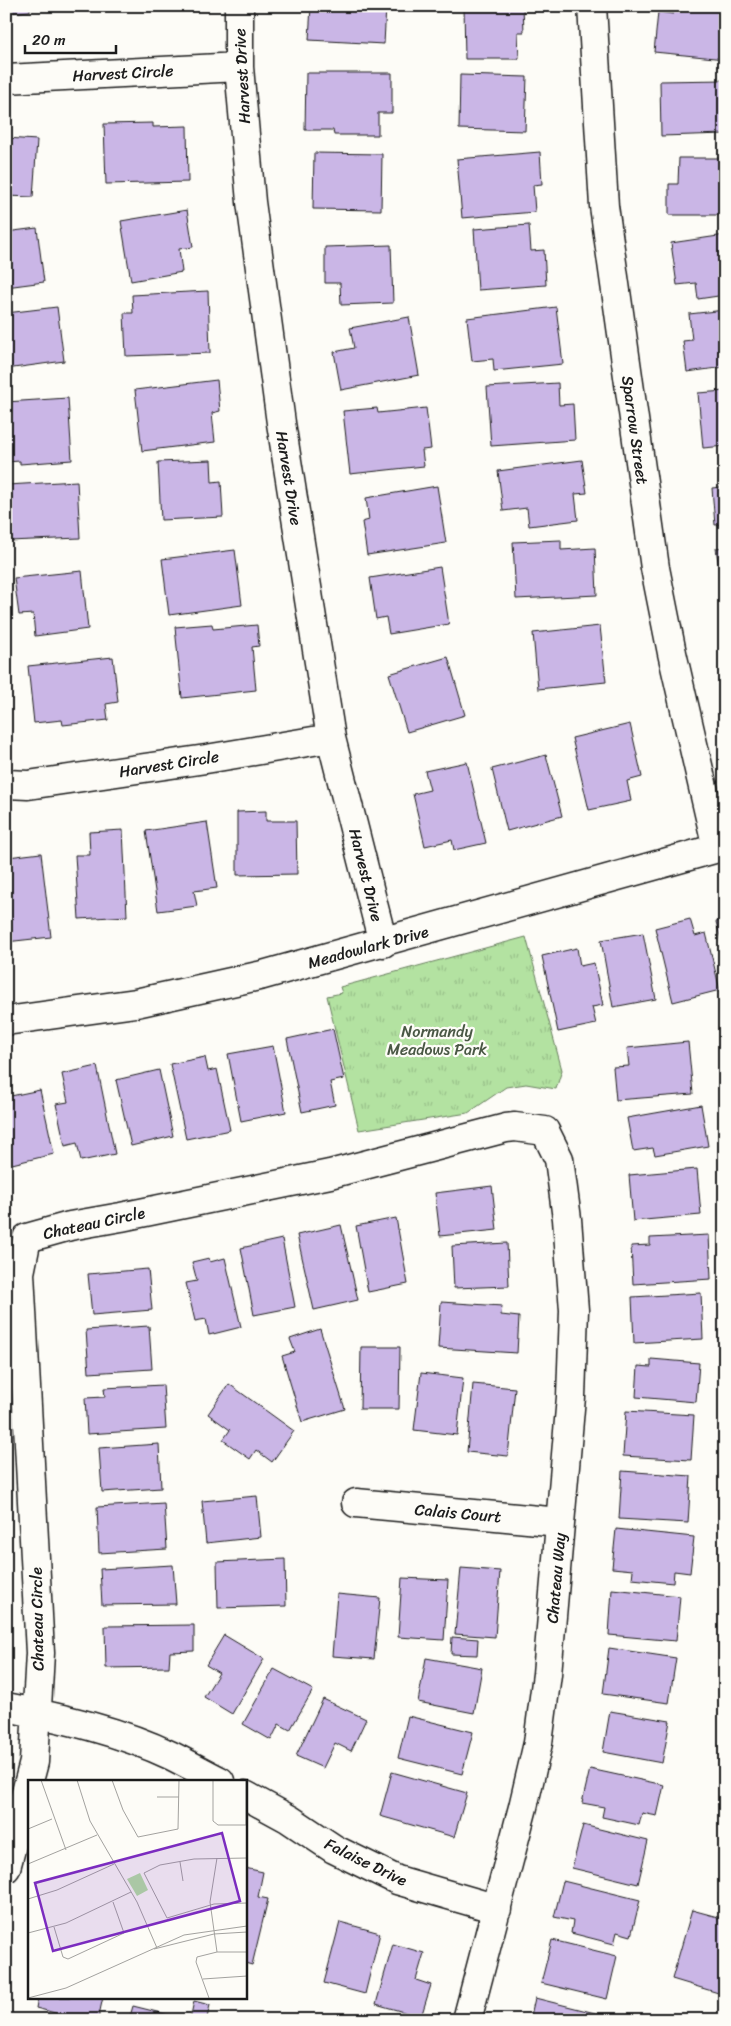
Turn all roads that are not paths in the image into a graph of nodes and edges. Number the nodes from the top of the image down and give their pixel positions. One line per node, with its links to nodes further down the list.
1 (239, 6): 3 (street, Harvest Drive)
2 (592, 6): 7 (street, Sparrow Street)
3 (239, 67): 4 (street, Harvest Circle); 5 (street, Harvest Drive)
4 (6, 79)
5 (331, 738): 6 (street, Harvest Circle); 8 (street, Harvest Drive)
6 (6, 784)
7 (721, 847): 8 (street, Meadowlark Drive)
8 (383, 943): 9 (street, Meadowlark Drive)
9 (6, 1021)
10 (545, 1131): 12 (street, Chateau Way); 14 (street, Chateau Circle)
11 (356, 1504): 12 (street, Calais Court)
12 (560, 1522): 20 (street, Chateau Way)
13 (6, 1707): 14 (street)
14 (37, 1713): 15 (street, Chateau Circle); 16 (street)
15 (29, 1780)
16 (218, 1780)
17 (28, 1785): 19 (street, Chateau Circle)
18 (246, 1796): 20 (street, Falaise Drive)
19 (6, 1868)
20 (497, 1909): 21 (street, Chateau Way)
21 (467, 2020)

